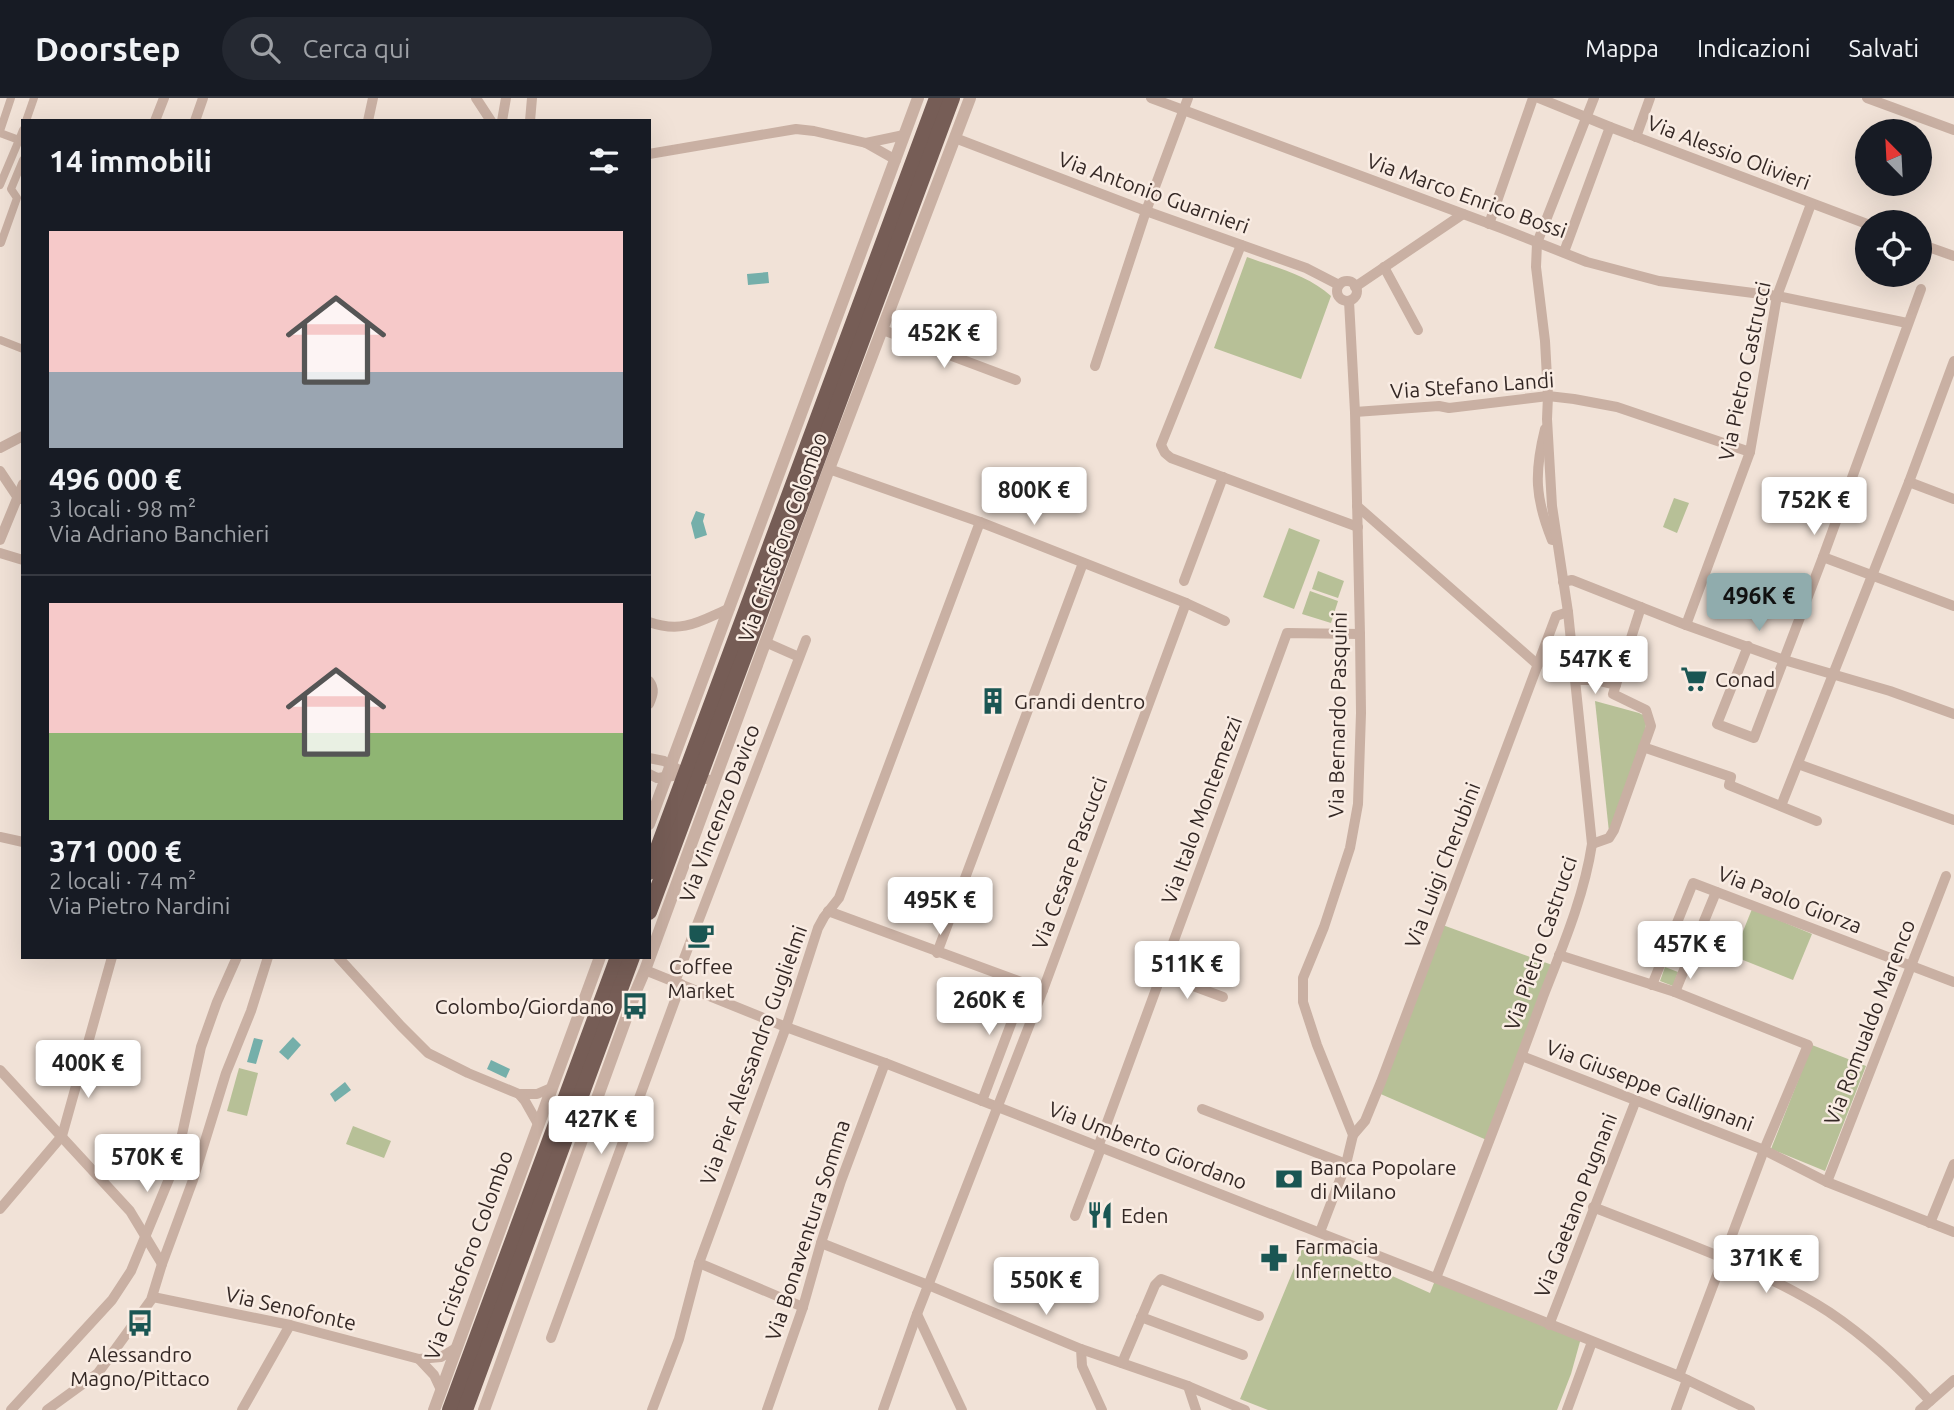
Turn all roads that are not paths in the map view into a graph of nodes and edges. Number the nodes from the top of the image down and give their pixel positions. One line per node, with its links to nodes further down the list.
1 (11, 98): 31 (street)
2 (34, 98): 22 (street)
3 (164, 98): 23 (street)
4 (203, 98): 24 (street)
5 (373, 98): 25 (street)
6 (476, 98): 26 (street)
7 (506, 98): 27 (street)
8 (533, 98): 28 (street)
9 (918, 98): 32 (street, Via Cristoforo Colombo)
10 (937, 98): 81 (main road, Via Cristoforo Colombo)
11 (952, 98): 114 (main road, Via Cristoforo Colombo)
12 (970, 98): 34 (street, Via Cristoforo Colombo)
13 (1151, 98): 20 (street, Via Marco Enrico Bossi)
14 (1188, 98): 20 (street)
15 (1533, 98): 45 (street)
16 (1539, 98): 21 (street, Via Alessio Olivieri)
17 (1594, 98): 21 (street)
18 (1650, 98): 33 (street)
19 (1867, 98): 30 (street)
20 (1183, 111): 42 (street); 43 (street, Via Marco Enrico Bossi)
21 (1586, 117): 29 (street, Via Alessio Olivieri); 46 (street)
22 (27, 119)
23 (156, 119)
24 (196, 119)
25 (368, 119)
26 (490, 119)
27 (502, 119)
28 (530, 119)
29 (1609, 127): 33 (street, Via Alessio Olivieri); 50 (street)
30 (1954, 130)
31 (0, 132): 35 (street)
32 (904, 135): 36 (street); 38 (street, Via Cristoforo Colombo)
33 (1636, 137): 41 (street, Via Alessio Olivieri)
34 (955, 138): 42 (street, Via Antonio Guarnieri); 59 (street, Via Cristoforo Colombo)
35 (21, 141): 40 (street)
36 (866, 143): 37 (street); 38 (street)
37 (651, 154)
38 (896, 160): 84 (street, Via Cristoforo Colombo)
39 (21, 165): 47 (street)
40 (0, 186)
41 (1811, 204): 44 (street, Via Alessio Olivieri); 56 (street, Via Pietro Castrucci)
42 (1146, 211): 48 (street, Via Antonio Guarnieri); 64 (street)
43 (1463, 214): 45 (street, Via Marco Enrico Bossi); 52 (street)
44 (1855, 220)
45 (1489, 224): 46 (street, Via Marco Enrico Bossi)
46 (1537, 243): 50 (street, Via Marco Enrico Bossi); 67 (street)
47 (0, 244)
48 (1241, 245): 53 (street, Via Antonio Guarnieri); 74 (street)
49 (1932, 248): 51 (street)
50 (1564, 252): 56 (street, Via Marco Enrico Bossi)
51 (1954, 256)
52 (1384, 267): 54 (street); 60 (street)
53 (1339, 285): 54 (street); 57 (street)
54 (1355, 287): 57 (street)
55 (1921, 289): 58 (street)
56 (1777, 296): 58 (street, Via Marco Enrico Bossi); 71 (street, Via Pietro Castrucci)
57 (1349, 301): 68 (street, Via Bernardo Pasquini)
58 (1907, 323): 85 (street)
59 (883, 330): 65 (street); 72 (street, Via Cristoforo Colombo)
60 (1418, 330)
61 (0, 340): 62 (street)
62 (21, 348)
63 (1954, 361): 66 (street)
64 (1095, 366)
65 (1011, 375)
66 (1951, 379): 75 (street)
67 (1548, 396): 68 (street, Via Stefano Landi); 71 (street, Via Stefano Landi); 90 (street)
68 (1355, 412): 78 (street, Via Bernardo Pasquini)
69 (21, 437): 70 (street)
70 (0, 448)
71 (1750, 452): 98 (street, Via Pietro Castrucci)
72 (829, 469): 79 (street); 101 (street, Via Cristoforo Colombo)
73 (0, 471): 76 (street)
74 (1223, 477): 80 (street); 89 (street)
75 (1909, 482): 77 (street); 88 (street)
76 (20, 499): 82 (street)
77 (1954, 499)
78 (1357, 506): 80 (street, Via Bernardo Pasquini); 105 (street)
79 (980, 523): 87 (street); 126 (street, Via Pier Alessandro Guglielmi)
80 (1357, 527): 99 (street, Via Bernardo Pasquini)
81 (774, 539): 84 (street, Via Cristoforo Colombo); 114 (main road, Via Cristoforo Colombo)
82 (0, 540)
83 (0, 553): 86 (street)
84 (750, 553): 94 (street, Via Cristoforo Colombo)
85 (1823, 557): 88 (street); 104 (street)
86 (21, 559)
87 (1083, 563): 91 (street); 128 (street)
88 (1872, 576): 92 (street); 106 (street)
89 (1184, 580)
90 (1563, 582): 93 (street); 95 (street)
91 (1186, 603): 96 (street); 145 (street, Via Cesare Pascucci)
92 (1954, 606)
93 (1641, 607): 98 (street); 108 (street)
94 (730, 608): 97 (street); 114 (street, Via Cristoforo Colombo)
95 (1568, 612): 105 (street, Via Luigi Cherubini); 107 (street)
96 (1225, 621)
97 (651, 623)
98 (1686, 625): 102 (street)
99 (1360, 634): 140 (street, Via Italo Montemezzi); 161 (street, Via Bernardo Pasquini)
100 (806, 640): 103 (street, Via Vincenzo Davico)
101 (765, 642): 103 (street); 114 (street, Via Cristoforo Colombo)
102 (1748, 646): 104 (street); 104 (street)
103 (799, 657): 142 (street, Via Vincenzo Davico)
104 (1784, 660): 106 (street)
105 (1538, 665): 161 (street, Via Luigi Cherubini)
106 (1833, 674): 109 (street); 112 (street)
107 (1575, 680): 108 (street); 121 (street)
108 (1616, 685): 110 (street, Via Pietro Castrucci)
109 (1954, 714)
110 (1643, 747): 115 (street); 121 (street, Via Pietro Castrucci)
111 (651, 758): 114 (street)
112 (1798, 764): 115 (street); 116 (street)
113 (651, 775): 114 (street)
114 (688, 775): 117 (street, Via Cristoforo Colombo); 122 (main road, Via Cristoforo Colombo); 125 (main road, Via Cristoforo Colombo); 127 (street, Via Cristoforo Colombo)
115 (1781, 806): 118 (street)
116 (1954, 820)
117 (651, 821)
118 (1817, 821)
119 (0, 837): 120 (street)
120 (21, 842)
121 (1592, 844): 129 (street, Via Pietro Castrucci)
122 (651, 867)
123 (1946, 876): 138 (street, Via Romualdo Marenco)
124 (1716, 892): 138 (street, Via Paolo Giorza); 144 (street, Via Paolo Giorza); 147 (street)
125 (651, 905)
126 (828, 911): 128 (street); 150 (street, Via Pier Alessandro Guglielmi)
127 (651, 943)
128 (937, 953): 143 (street)
129 (1559, 955): 144 (street); 151 (street, Via Pietro Castrucci)
130 (111, 959): 162 (street)
131 (236, 959): 174 (street)
132 (267, 959): 178 (street)
133 (340, 959): 155 (street)
134 (599, 959): 154 (street, Via Cristoforo Colombo)
135 (617, 959): 204 (main road, Via Cristoforo Colombo)
136 (631, 959): 149 (main road)
137 (647, 959): 139 (street, Via Cristoforo Colombo)
138 (1912, 967): 141 (street, Via Paolo Giorza); 167 (street, Via Romualdo Marenco)
139 (645, 970): 142 (street, Via Umberto Giordano); 146 (street, Via Cristoforo Colombo)
140 (1161, 974): 148 (street); 163 (street, Via Italo Montemezzi)
141 (1954, 982)
142 (678, 983): 150 (street, Via Umberto Giordano); 188 (street, Via Vincenzo Davico)
143 (1026, 984): 145 (street); 157 (street)
144 (1652, 985): 147 (street)
145 (1042, 990): 158 (street, Via Cesare Pascucci)
146 (636, 991): 149 (street); 206 (street, Via Cristoforo Colombo)
147 (1675, 992): 164 (street)
148 (1223, 997)
149 (614, 1005): 205 (main road)
150 (786, 1027): 152 (street, Via Umberto Giordano); 177 (street, Via Pier Alessandro Guglielmi)
151 (1522, 1056): 156 (street, Via Giuseppe Gallignani); 179 (street, Via Pietro Castrucci)
152 (885, 1063): 157 (street, Via Umberto Giordano); 175 (street, Via Bonaventura Somma)
153 (0, 1070): 162 (street)
154 (551, 1088): 155 (street); 160 (street, Via Cristoforo Colombo)
155 (519, 1094): 160 (street)
156 (1636, 1100): 164 (street, Via Giuseppe Gallignani); 168 (street, Via Gaetano Pugnani)
157 (982, 1101): 158 (street, Via Umberto Giordano)
158 (996, 1107): 163 (street, Via Umberto Giordano); 180 (street, Via Cesare Pascucci)
159 (1202, 1109): 165 (street)
160 (538, 1124): 190 (street, Via Cristoforo Colombo)
161 (1353, 1135): 165 (street)
162 (62, 1136): 169 (street); 174 (street)
163 (1100, 1147): 170 (street, Via Italo Montemezzi); 172 (street, Via Umberto Giordano)
164 (1764, 1150): 167 (street, Via Giuseppe Gallignani); 176 (street)
165 (1346, 1164): 172 (street)
166 (1954, 1164): 171 (street)
167 (1827, 1182): 171 (street, Via Giuseppe Gallignani)
168 (1594, 1207): 176 (street); 187 (street, Via Gaetano Pugnani)
169 (0, 1209)
170 (1075, 1216)
171 (1930, 1223): 173 (street, Via Giuseppe Gallignani)
172 (1320, 1232): 179 (street, Via Umberto Giordano)
173 (1954, 1232)
174 (146, 1237): 178 (street); 200 (street)
175 (821, 1243): 180 (street); 182 (street, Via Bonaventura Somma)
176 (1723, 1259): 195 (street); 199 (street)
177 (699, 1263): 182 (street); 207 (street, Via Pier Alessandro Guglielmi)
178 (162, 1265): 181 (street)
179 (1436, 1278): 187 (street, Via Umberto Giordano)
180 (928, 1285): 183 (street, Via Cesare Pascucci); 191 (street)
181 (153, 1297): 186 (street, Via Senofonte); 201 (street)
182 (803, 1307): 208 (street, Via Bonaventura Somma)
183 (917, 1314): 209 (street, Via Cesare Pascucci); 210 (street)
184 (1259, 1316): 185 (street)
185 (1141, 1317): 192 (street); 194 (street)
186 (290, 1325): 193 (street, Via Senofonte); 202 (street)
187 (1549, 1325): 189 (street, Via Umberto Giordano)
188 (551, 1338)
189 (1592, 1342): 195 (street, Via Umberto Giordano); 214 (street)
190 (456, 1348): 193 (street); 198 (street, Via Cristoforo Colombo)
191 (1081, 1349): 194 (street); 211 (street)
192 (1243, 1355)
193 (419, 1359): 198 (street)
194 (1122, 1363): 197 (street)
195 (1683, 1378): 215 (street); 216 (street, Via Umberto Giordano)
196 (1954, 1380): 199 (street)
197 (1188, 1386): 212 (street); 213 (street)
198 (441, 1390): 203 (street, Via Cristoforo Colombo)
199 (1930, 1401): 217 (street)
200 (13, 1409)
201 (47, 1410)
202 (242, 1410)
203 (434, 1410)
204 (450, 1410)
205 (464, 1410)
206 (484, 1410)
207 (652, 1410)
208 (767, 1410)
209 (884, 1410)
210 (962, 1410)
211 (1102, 1410)
212 (1196, 1410)
213 (1245, 1410)
214 (1567, 1410)
215 (1676, 1410)
216 (1750, 1410)
217 (1920, 1410)

